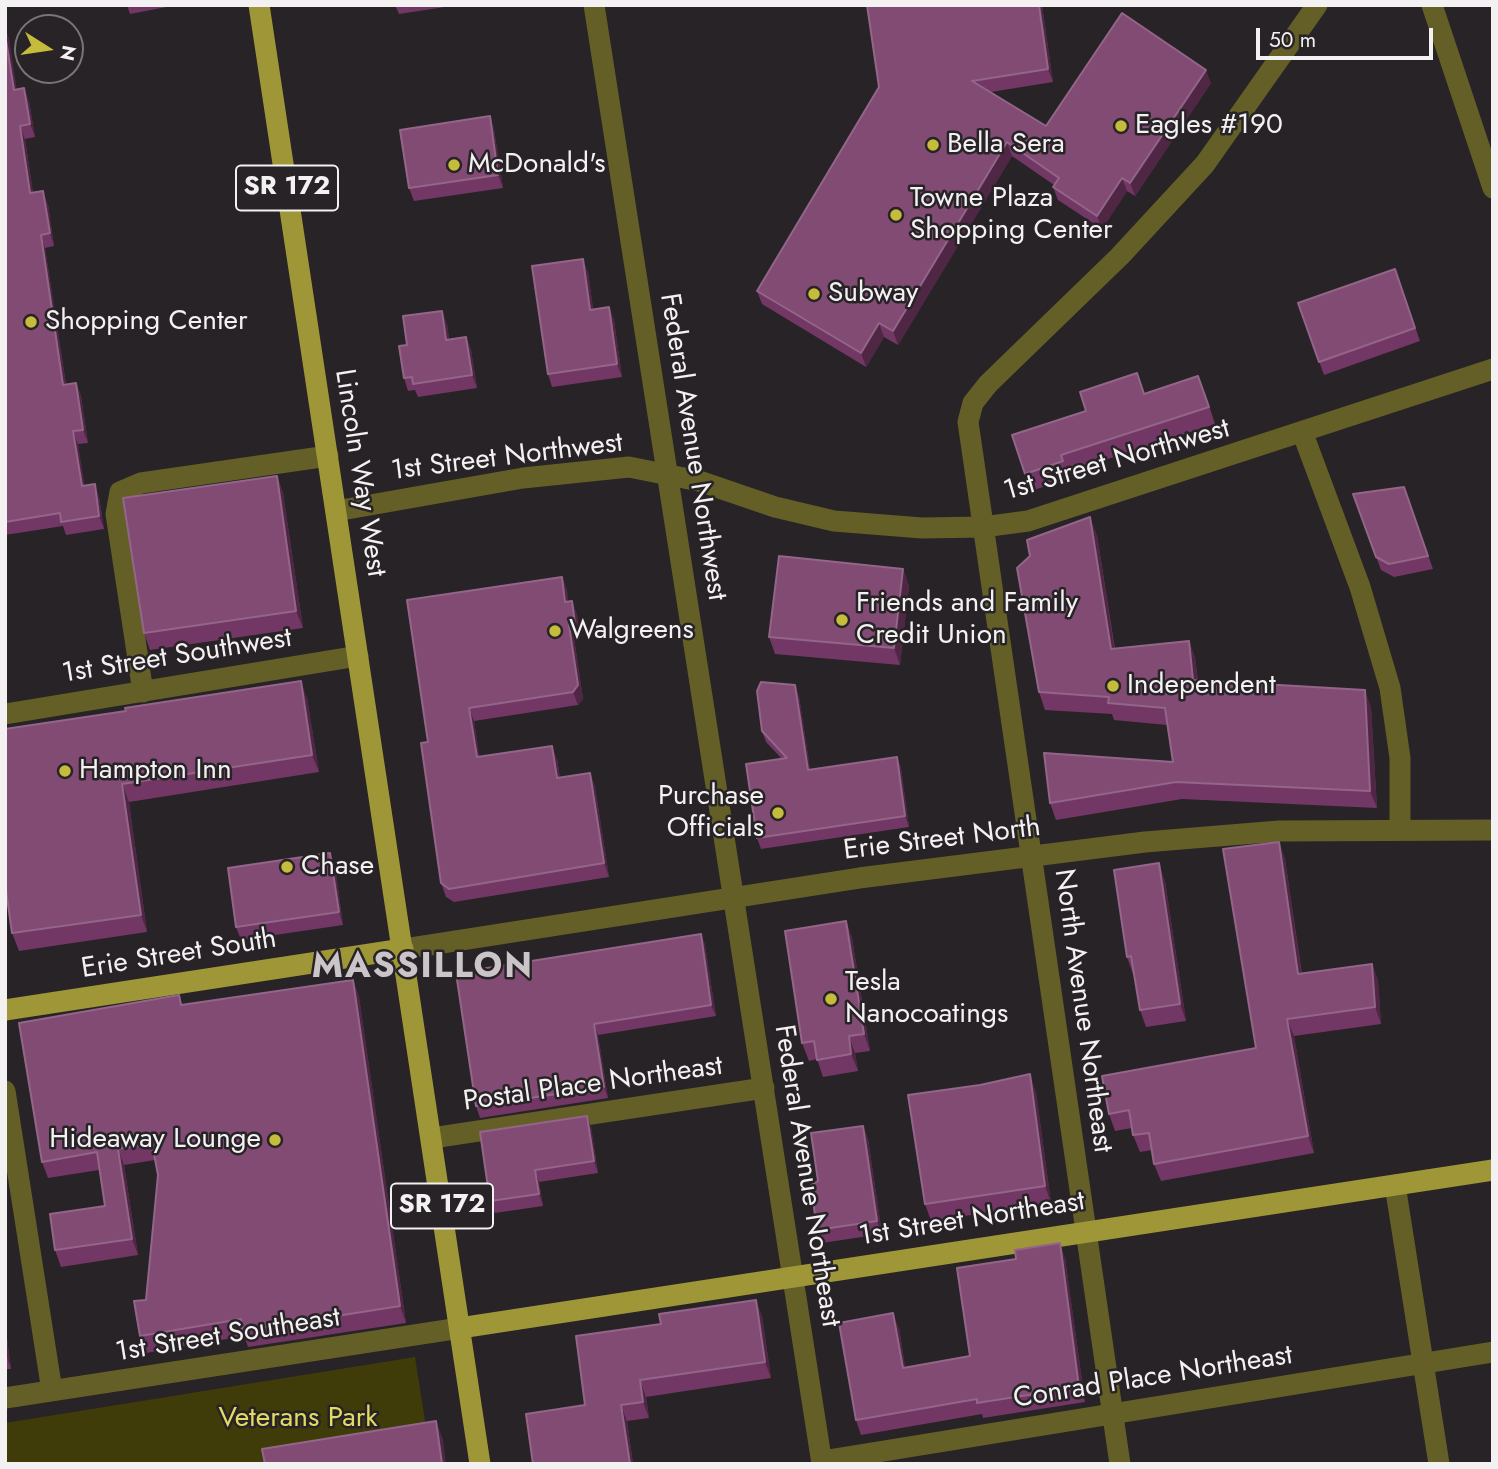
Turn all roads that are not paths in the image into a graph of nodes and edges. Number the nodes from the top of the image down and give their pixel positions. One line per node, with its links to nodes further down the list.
1 (259, 5): 8 (main road, Lincoln Way West / SR 172)
2 (594, 5): 9 (street, Federal Avenue Northwest)
3 (1317, 5): 11 (street, North Avenue Northeast)
4 (1432, 5): 5 (street)
5 (1493, 188)
6 (1493, 369): 7 (street, 1st Street Northwest)
7 (1303, 434): 11 (street, 1st Street Northwest); 15 (street)
8 (328, 456): 10 (main road, Lincoln Way West / SR 172); 13 (street)
9 (666, 472): 10 (street, 1st Street Northwest); 11 (street, 1st Street Northwest); 18 (street, Federal Avenue Northwest)
10 (336, 511): 12 (main road, Lincoln Way West / SR 172)
11 (983, 527): 17 (street, North Avenue Northeast)
12 (358, 656): 13 (street, 1st Street Southwest); 19 (main road, Lincoln Way West / SR 172)
13 (143, 692): 14 (street, 1st Street Southwest)
14 (5, 713)
15 (1400, 830): 16 (street, Erie Street North); 17 (street, Erie Street North)
16 (1493, 830)
17 (1031, 857): 18 (street, Erie Street North); 26 (street, North Avenue Northeast)
18 (734, 897): 19 (street, Erie Street North); 21 (street, Federal Avenue Northeast)
19 (403, 949): 20 (main road, Erie Street South); 23 (main road, SR 172)
20 (5, 1010)
21 (764, 1088): 23 (street, Postal Place Northeast); 27 (street, Federal Avenue Northeast)
22 (5, 1091): 31 (street)
23 (432, 1138): 28 (main road, SR 172)
24 (1493, 1170): 25 (main road, 1st Street Northeast)
25 (1395, 1185): 26 (main road, 1st Street Northeast); 30 (street)
26 (1086, 1231): 27 (main road, 1st Street Northeast); 33 (street, North Avenue Northeast)
27 (793, 1276): 28 (main road, 1st Street Northeast); 34 (street, Federal Avenue Northeast)
28 (460, 1328): 31 (street, 1st Street Southeast); 35 (main road, SR 172)
29 (1493, 1352): 30 (street, Conrad Place Northeast)
30 (1423, 1362): 33 (street, Conrad Place Northeast); 37 (street)
31 (52, 1391): 32 (street, 1st Street Southeast)
32 (5, 1398)
33 (1113, 1413): 34 (street, Conrad Place Northeast); 36 (street, North Avenue Northeast)
34 (822, 1462)
35 (480, 1464)
36 (1120, 1464)
37 (1439, 1464)

